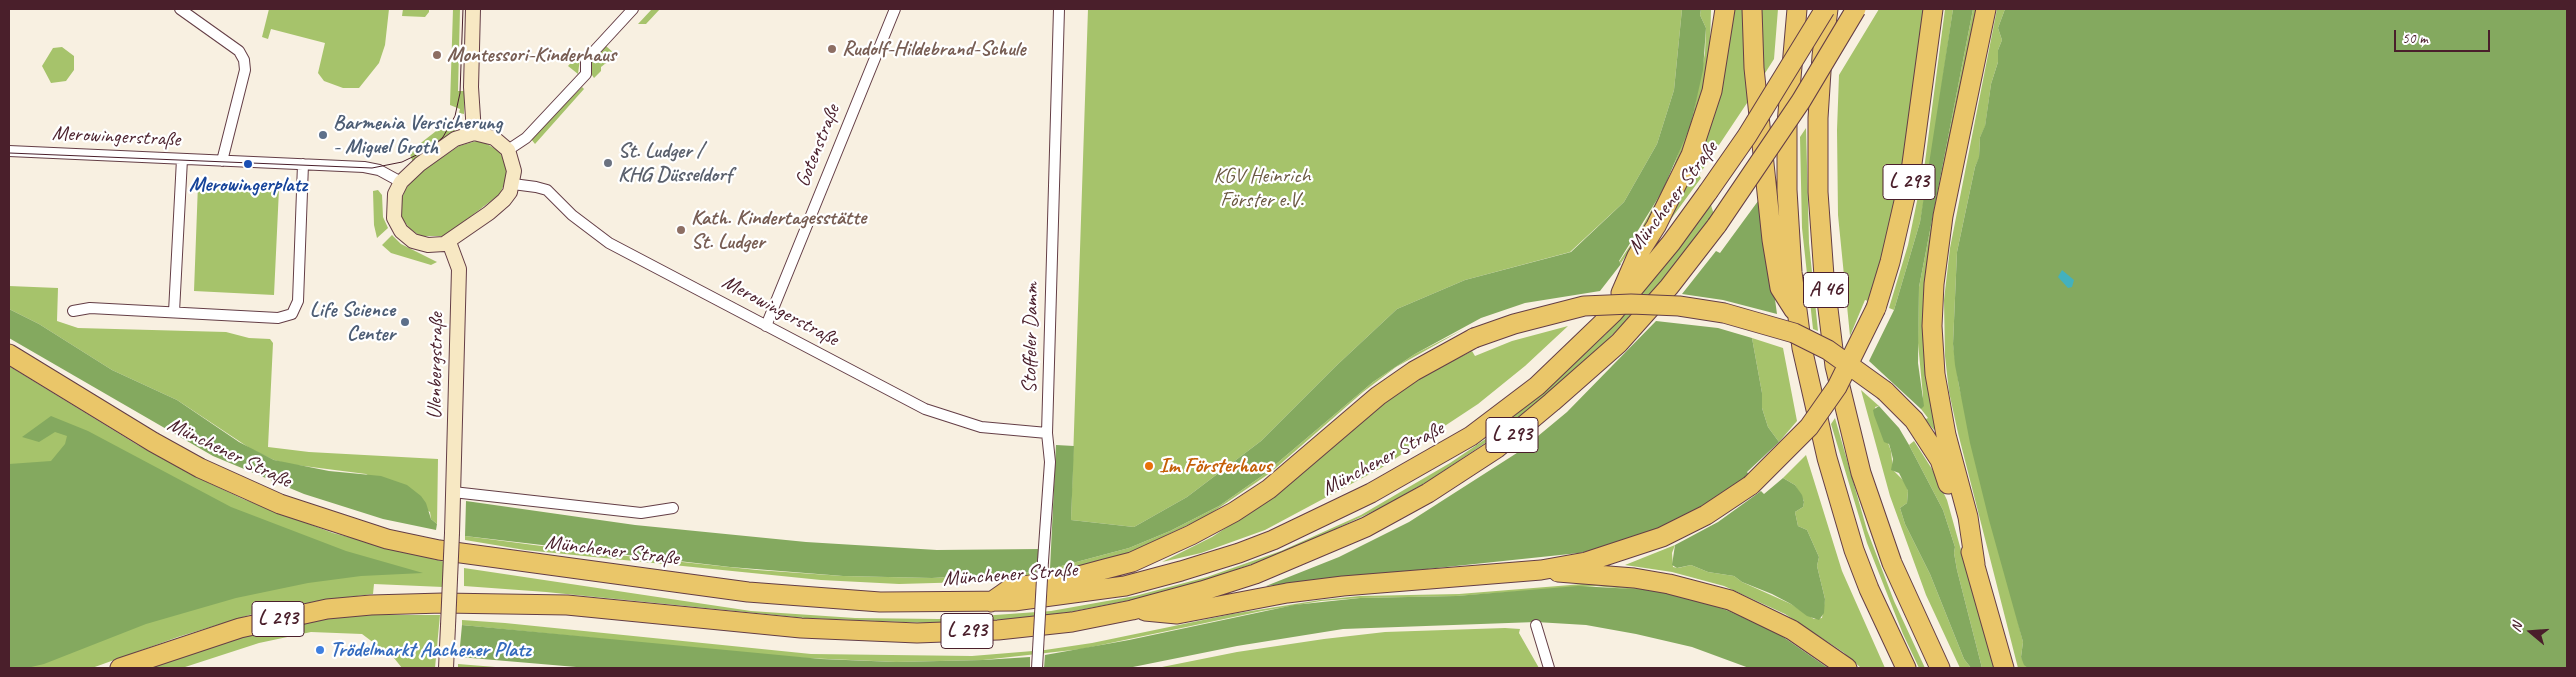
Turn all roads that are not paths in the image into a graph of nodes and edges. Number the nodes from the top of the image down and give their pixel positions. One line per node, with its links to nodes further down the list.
1 (180, 9): 17 (street)
2 (473, 9): 13 (street)
3 (633, 9): 14 (street)
4 (895, 9): 26 (street, Gotenstraße)
5 (1058, 9): 28 (street, Stoffeler Damm)
6 (1725, 9): 24 (highway)
7 (1752, 9): 25 (highway)
8 (1797, 9): 25 (highway, A 46)
9 (1827, 9): 24 (highway, Münchener Straße / L 293, bridge); 42 (highway, A 46)
10 (1856, 9): 34 (highway, L 293, bridge)
11 (1934, 9): 32 (highway, L 293, bridge)
12 (1986, 9): 31 (highway)
13 (474, 133): 14 (street); 19 (street)
14 (508, 150): 20 (street)
15 (9, 151): 16 (street, Merowingerstraße)
16 (182, 160): 17 (street, Merowingerstraße); 23 (street)
17 (222, 161): 18 (street, Merowingerstraße)
18 (303, 164): 19 (street, Merowingerstraße); 23 (street)
19 (401, 182): 21 (street)
20 (513, 184): 21 (street); 26 (street, Merowingerstraße)
21 (450, 242): 29 (street, Ulenbergstraße)
22 (73, 311): 23 (street)
23 (174, 312)
24 (1612, 313): 33 (highway, Münchener Straße / L 293)
25 (1796, 314): 41 (highway, A 46)
26 (766, 326): 28 (street, Merowingerstraße)
27 (9, 354): 33 (highway, Münchener Straße / L 293)
28 (1047, 433): 38 (street, Stoffeler Damm, bridge)
29 (453, 492): 30 (street); 37 (street, Ulenbergstraße, bridge)
30 (673, 508)
31 (1976, 564): 33 (highway, bridge); 43 (highway)
32 (1541, 570): 34 (highway, L 293); 40 (highway)
33 (991, 602)
34 (1132, 610): 36 (highway, L 293)
35 (1536, 625): 39 (street)
36 (120, 668)
37 (446, 668)
38 (1037, 668)
39 (1549, 668)
40 (1847, 668)
41 (1906, 668)
42 (1940, 668)
43 (2004, 668)

